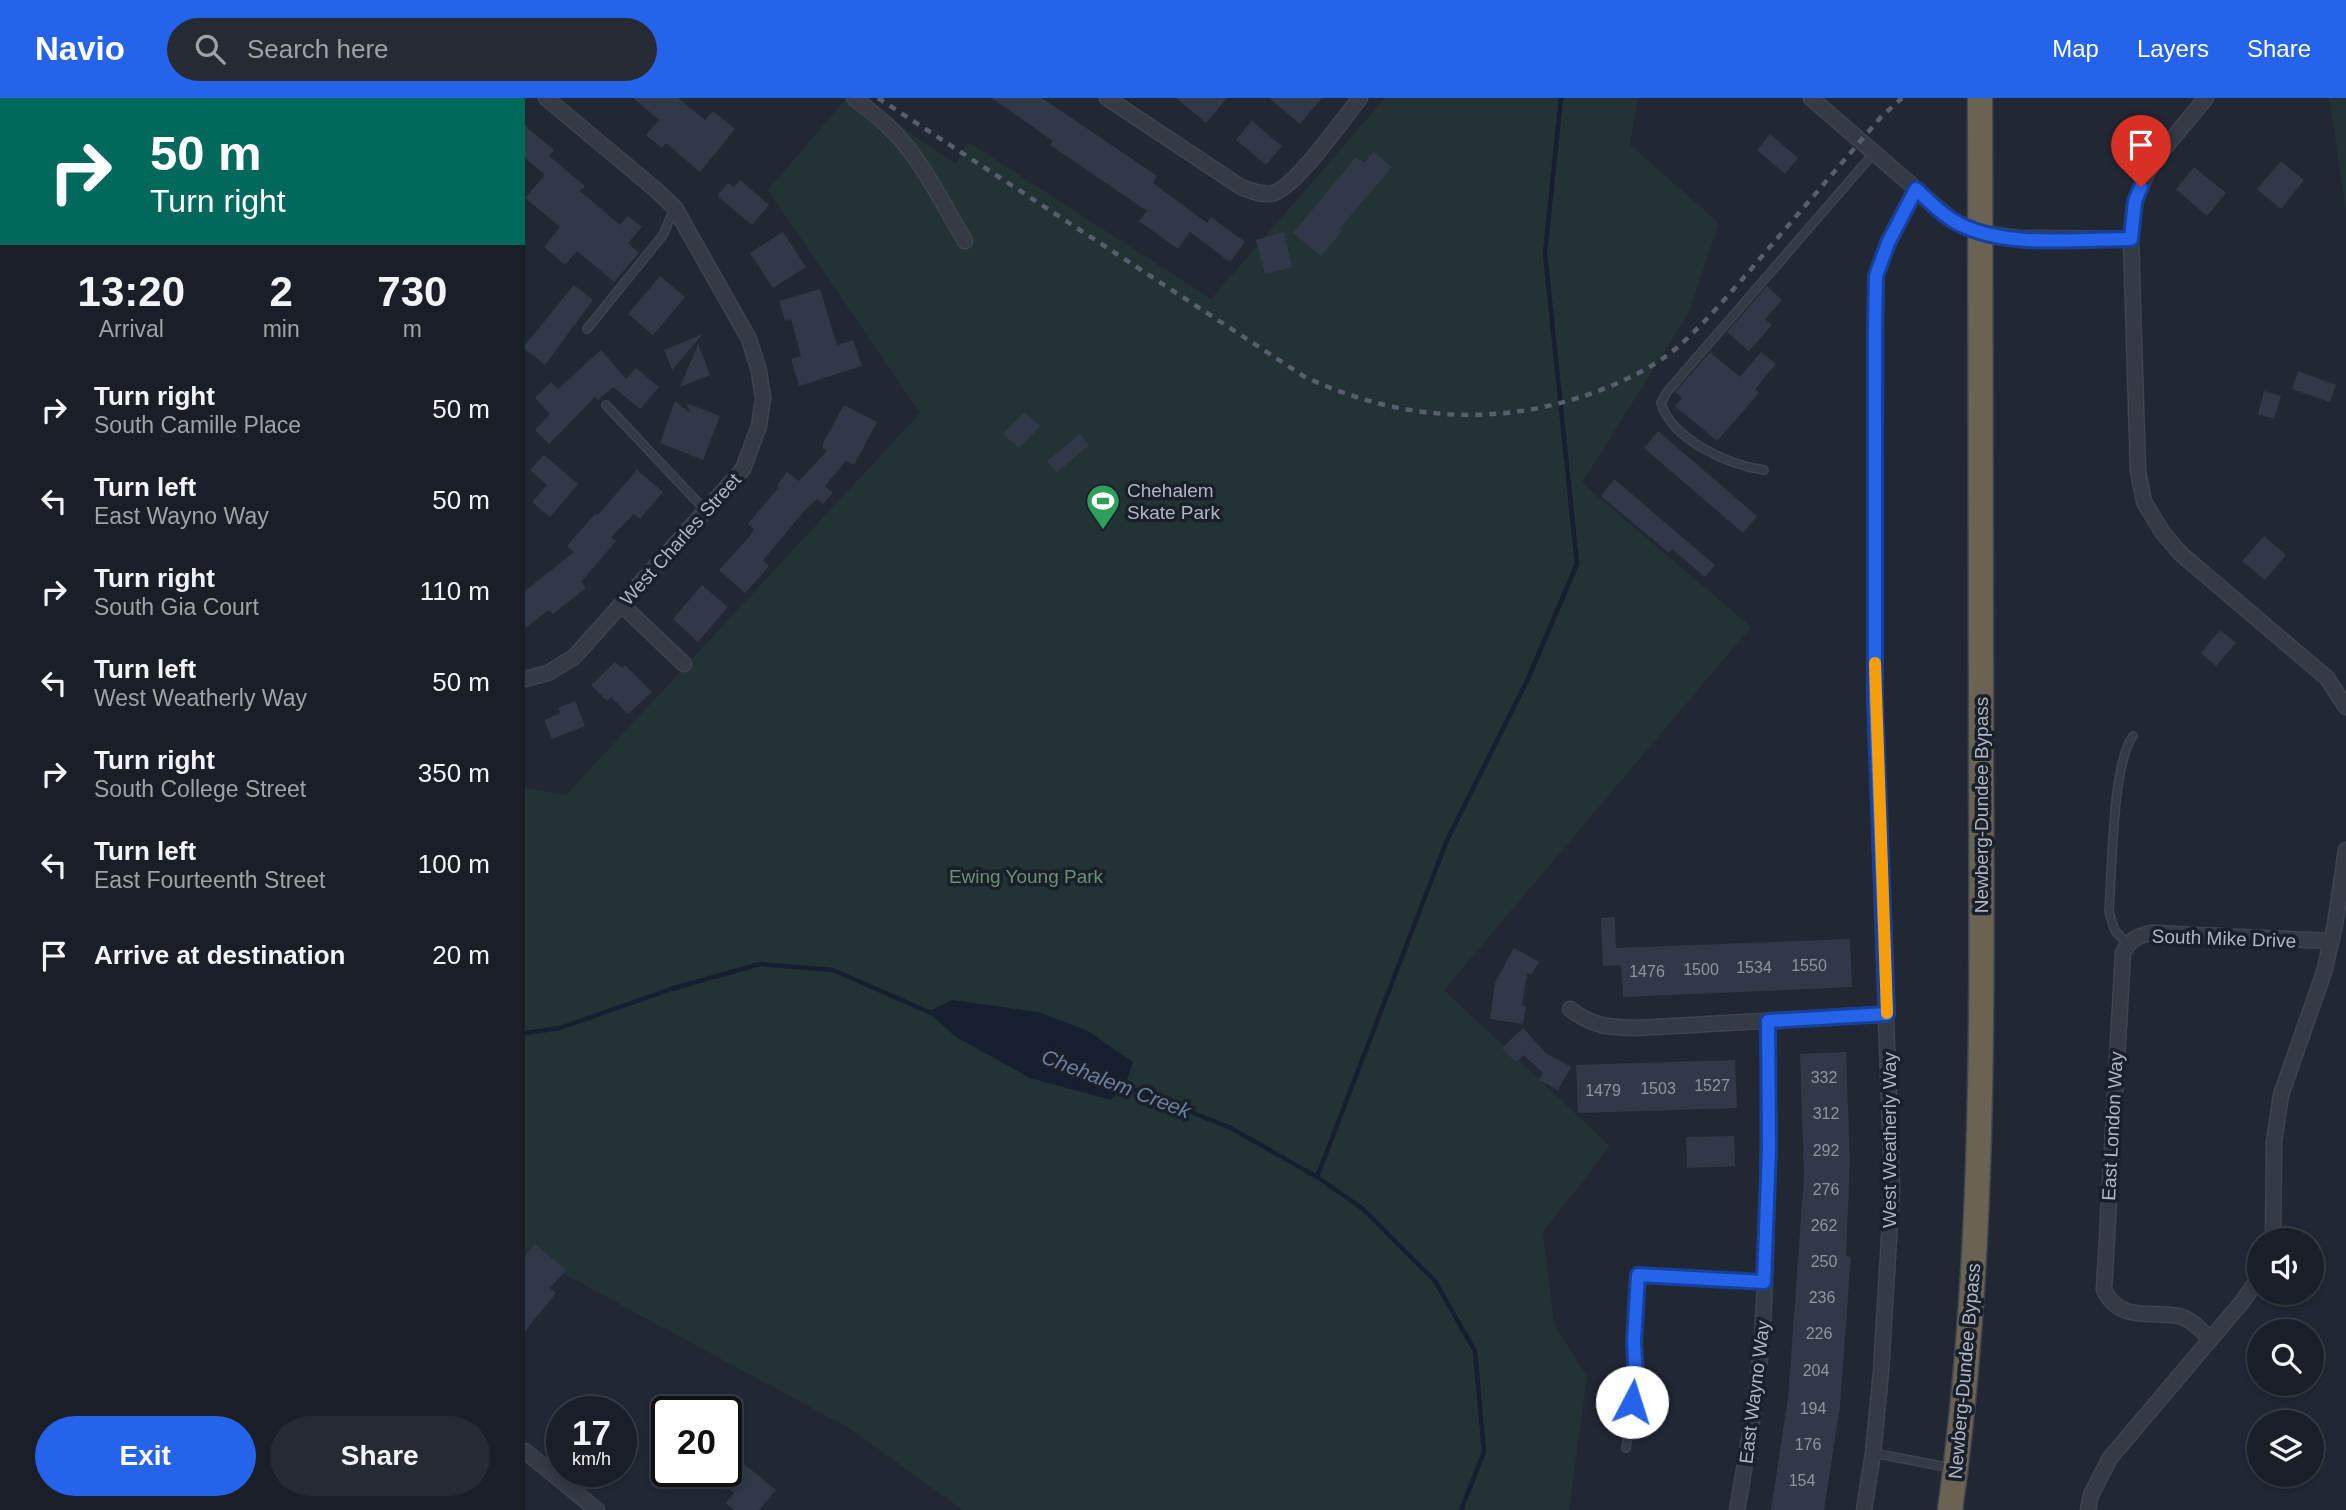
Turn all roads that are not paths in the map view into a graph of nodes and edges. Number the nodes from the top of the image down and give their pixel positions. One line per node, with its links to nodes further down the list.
1 (546, 98): 10 (street, West Charles Street)
2 (853, 98): 12 (street)
3 (1360, 98): 7 (street)
4 (1811, 98): 8 (street)
5 (1980, 98): 36 (highway, Newberg-Dundee Bypass, bridge)
6 (2206, 98): 11 (street)
7 (1114, 100)
8 (1873, 153): 9 (street); 15 (lane)
9 (1916, 189): 11 (street); 26 (street, West Weatherly Way)
10 (675, 208): 13 (lane); 16 (street, West Charles Street)
11 (2131, 239): 20 (street)
12 (965, 242)
13 (587, 329)
14 (606, 405): 16 (lane)
15 (1764, 470)
16 (705, 511): 17 (street, West Charles Street)
17 (622, 605): 18 (street); 19 (street, West Charles Street)
18 (684, 664)
19 (525, 679)
20 (2346, 707)
21 (2133, 736): 24 (lane, South Mike Drive)
22 (2346, 850): 23 (street)
23 (2331, 941): 24 (street, South Mike Drive); 28 (street)
24 (2128, 944): 32 (street, East London Way)
25 (1570, 1009): 27 (street)
26 (1887, 1014): 27 (street); 35 (street, West Weatherly Way)
27 (1768, 1021): 30 (street, East Wayno Way)
28 (2273, 1228)
29 (1638, 1275): 30 (street); 33 (lane)
30 (1764, 1282): 38 (street, East Wayno Way)
31 (2247, 1293): 32 (street)
32 (2211, 1339): 41 (street)
33 (1626, 1447)
34 (525, 1451): 37 (street)
35 (1873, 1453): 36 (lane); 39 (street, West Weatherly Way)
36 (1956, 1468): 40 (highway, Newberg-Dundee Bypass)
37 (597, 1510)
38 (1737, 1510)
39 (1864, 1510)
40 (1950, 1510)
41 (2088, 1510)

